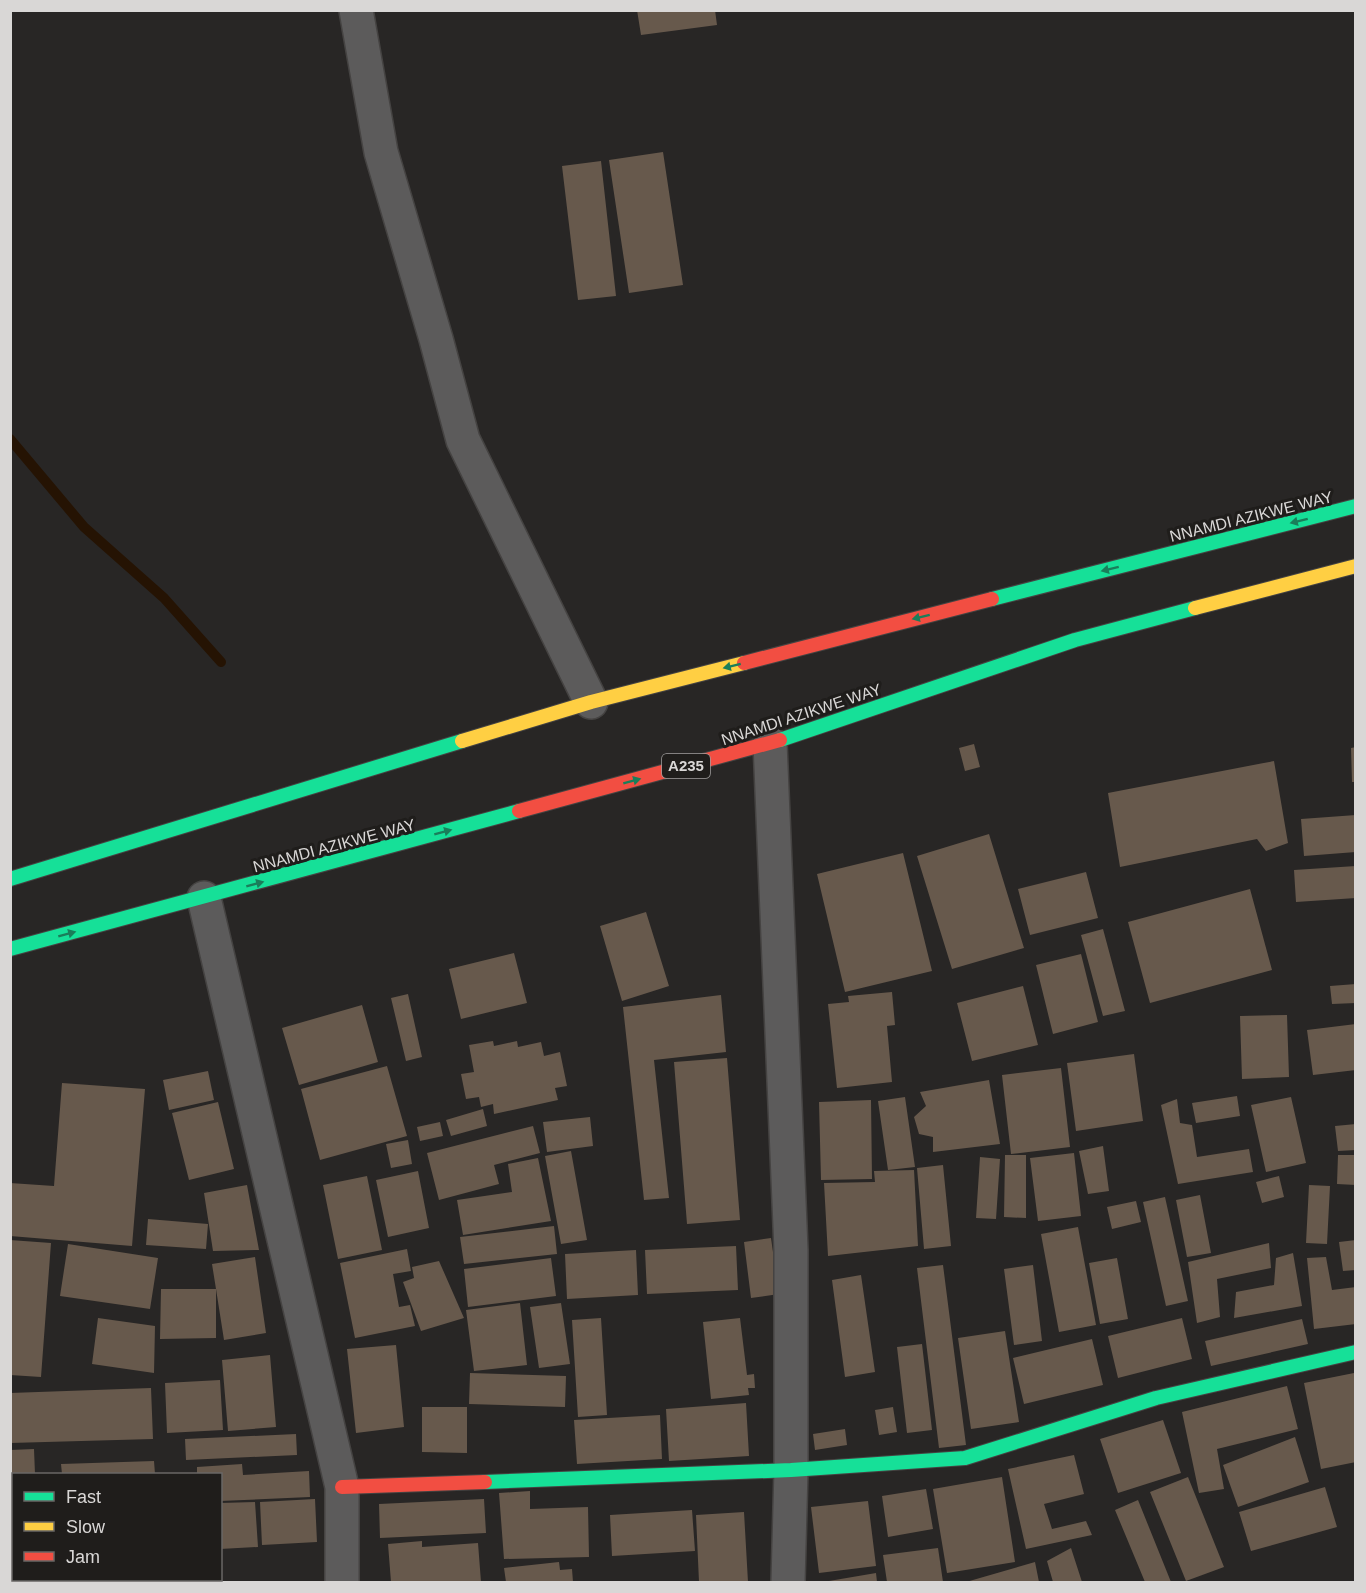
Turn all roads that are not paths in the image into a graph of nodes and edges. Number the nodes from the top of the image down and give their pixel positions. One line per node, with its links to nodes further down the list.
1 (356, 10): 4 (street)
2 (1356, 506): 4 (main road, NNAMDI AZIKWE WAY, one-way to 4)
3 (1356, 566): 5 (main road, NNAMDI AZIKWE WAY / A235)
4 (591, 702): 6 (main road, NNAMDI AZIKWE WAY)
5 (770, 743): 7 (main road, NNAMDI AZIKWE WAY / A235, one-way to 5); 10 (street)
6 (10, 879)
7 (204, 898): 8 (main road, NNAMDI AZIKWE WAY / A235, one-way to 7); 11 (street)
8 (10, 950)
9 (1356, 1352): 10 (main road)
10 (791, 1470): 11 (main road); 13 (street)
11 (342, 1487): 12 (street)
12 (342, 1582)
13 (788, 1582)

